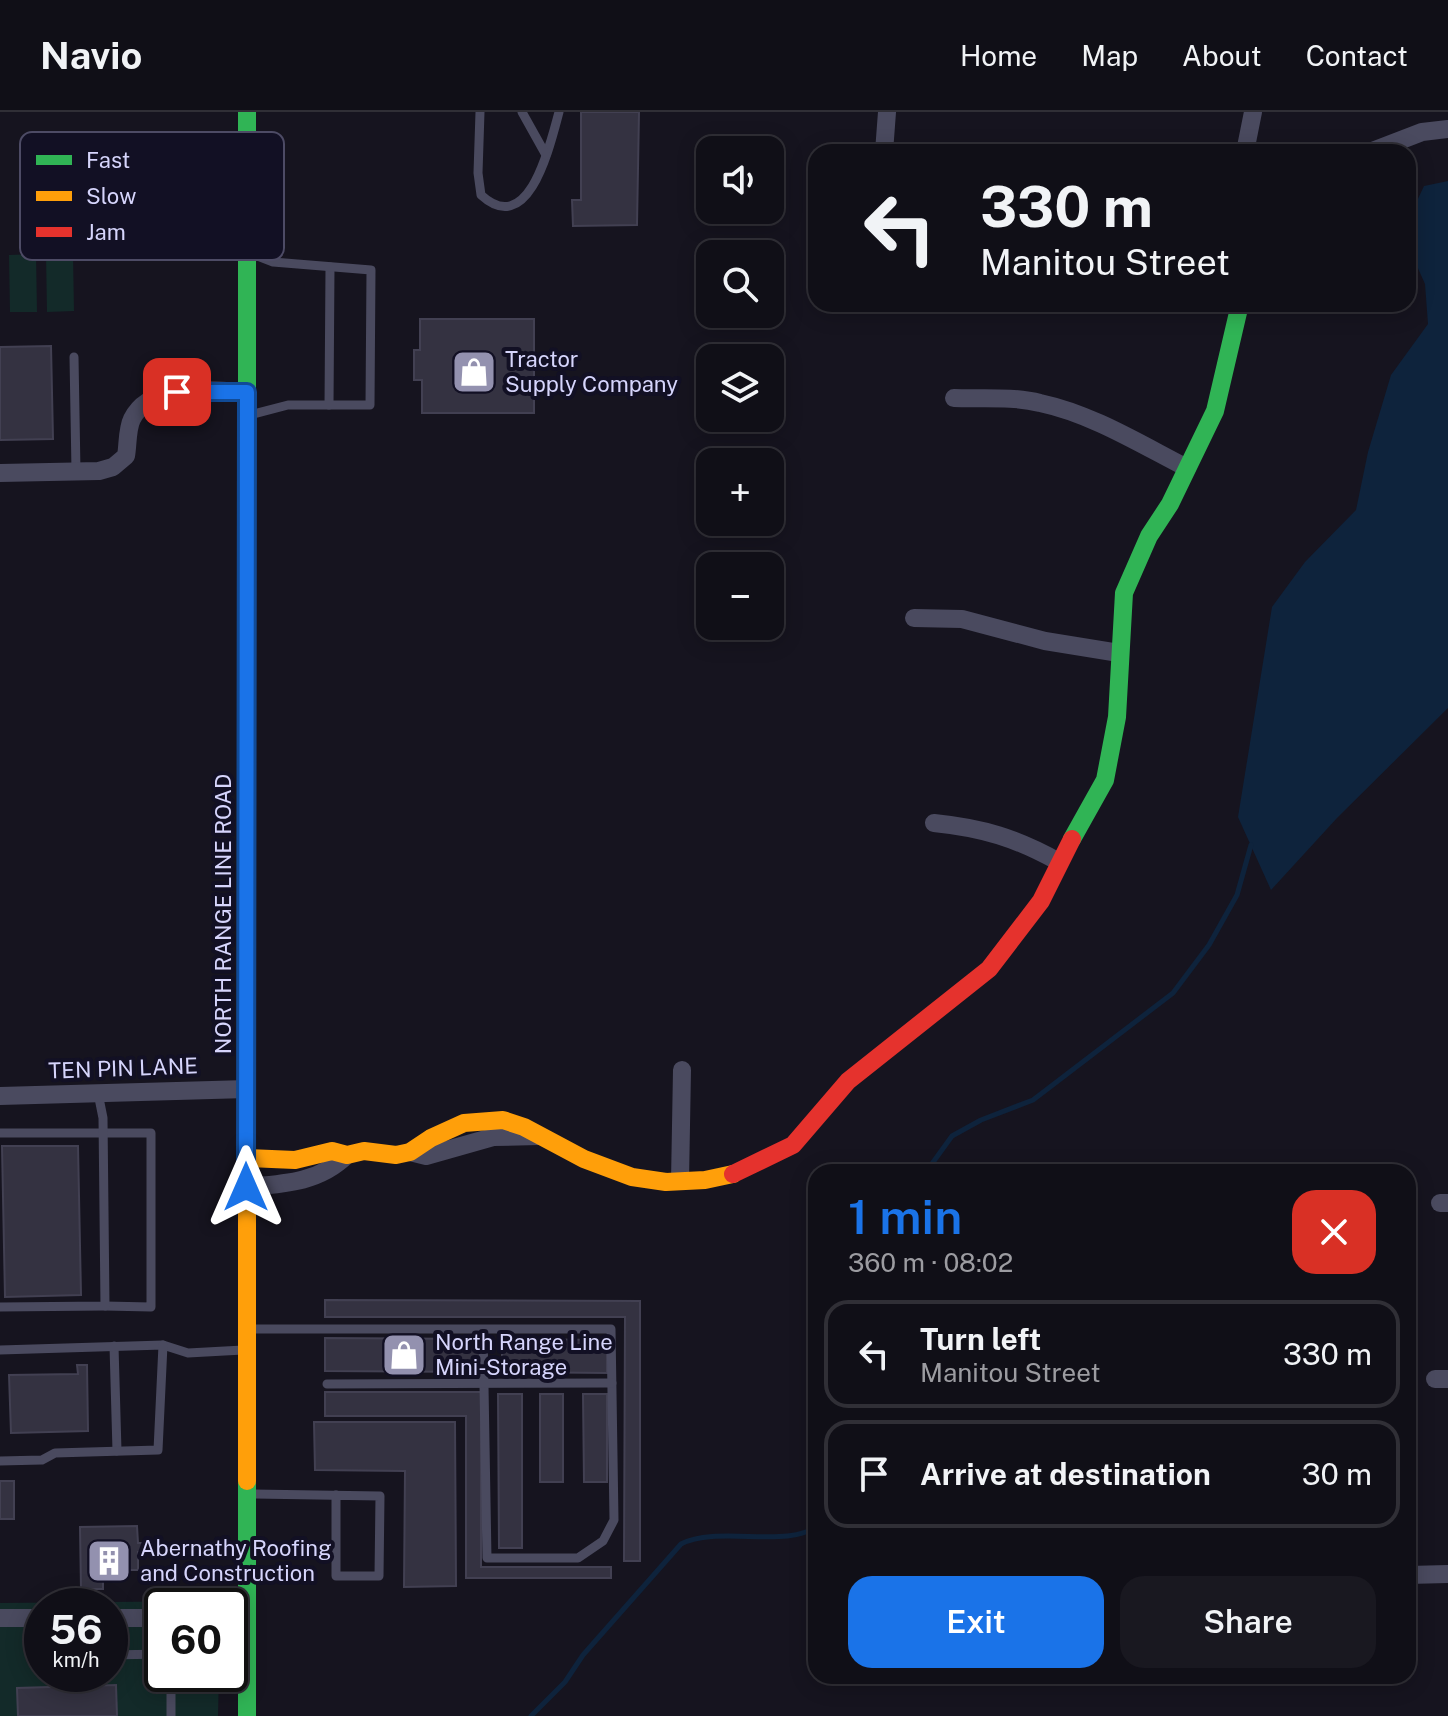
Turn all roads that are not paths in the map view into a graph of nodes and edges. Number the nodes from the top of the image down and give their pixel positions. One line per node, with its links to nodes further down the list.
1 (480, 112): 10 (lane)
2 (522, 112): 10 (lane)
3 (559, 112): 10 (lane)
4 (887, 112): 7 (street)
5 (1253, 112): 8 (street)
6 (1448, 129): 9 (street)
7 (885, 144)
8 (1247, 144)
9 (1391, 144)
10 (546, 155)
11 (247, 260): 16 (main road, NORTH RANGE LINE ROAD)
12 (268, 260): 13 (lane)
13 (330, 267): 18 (lane); 18 (lane)
14 (1238, 312): 20 (main road)
15 (74, 357): 21 (lane)
16 (247, 392): 19 (main road, NORTH RANGE LINE ROAD); 21 (street)
17 (954, 398): 20 (street)
18 (329, 405): 19 (lane)
19 (247, 415): 28 (main road, NORTH RANGE LINE ROAD)
20 (1187, 468): 24 (main road)
21 (76, 471): 22 (street)
22 (0, 473)
23 (914, 618): 24 (street)
24 (1119, 653): 26 (main road)
25 (934, 823): 26 (street)
26 (1059, 862): 35 (main road)
27 (682, 1070): 35 (street)
28 (247, 1089): 29 (street, TEN PIN LANE); 34 (main road, NORTH RANGE LINE ROAD)
29 (98, 1093): 30 (street, TEN PIN LANE); 31 (lane)
30 (0, 1096)
31 (103, 1132): 32 (lane); 37 (lane); 37 (lane)
32 (0, 1133)
33 (347, 1155): 34 (main road); 35 (main road); 36 (street)
34 (246, 1158): 36 (main road, NORTH RANGE LINE ROAD)
35 (680, 1181)
36 (246, 1187): 39 (main road, NORTH RANGE LINE ROAD)
37 (105, 1306): 38 (lane)
38 (0, 1307)
39 (246, 1329): 40 (lane); 44 (main road, NORTH RANGE LINE ROAD)
40 (483, 1329): 45 (lane); 46 (lane)
41 (163, 1345): 42 (lane); 44 (lane); 48 (lane)
42 (114, 1346): 43 (lane); 48 (lane)
43 (0, 1350)
44 (246, 1350): 50 (main road, NORTH RANGE LINE ROAD)
45 (484, 1382): 46 (lane); 46 (lane); 47 (lane)
46 (612, 1383)
47 (327, 1384)
48 (117, 1451): 49 (lane)
49 (0, 1461)
50 (247, 1494): 51 (lane); 54 (main road, NORTH RANGE LINE ROAD)
51 (336, 1495): 51 (lane)
52 (1448, 1574): 53 (street)
53 (1416, 1575)
54 (241, 1588)
55 (0, 1618): 56 (street)
56 (24, 1618)
57 (171, 1692): 59 (lane)
58 (245, 1692): 60 (main road, NORTH RANGE LINE ROAD)
59 (171, 1716)
60 (247, 1716)

